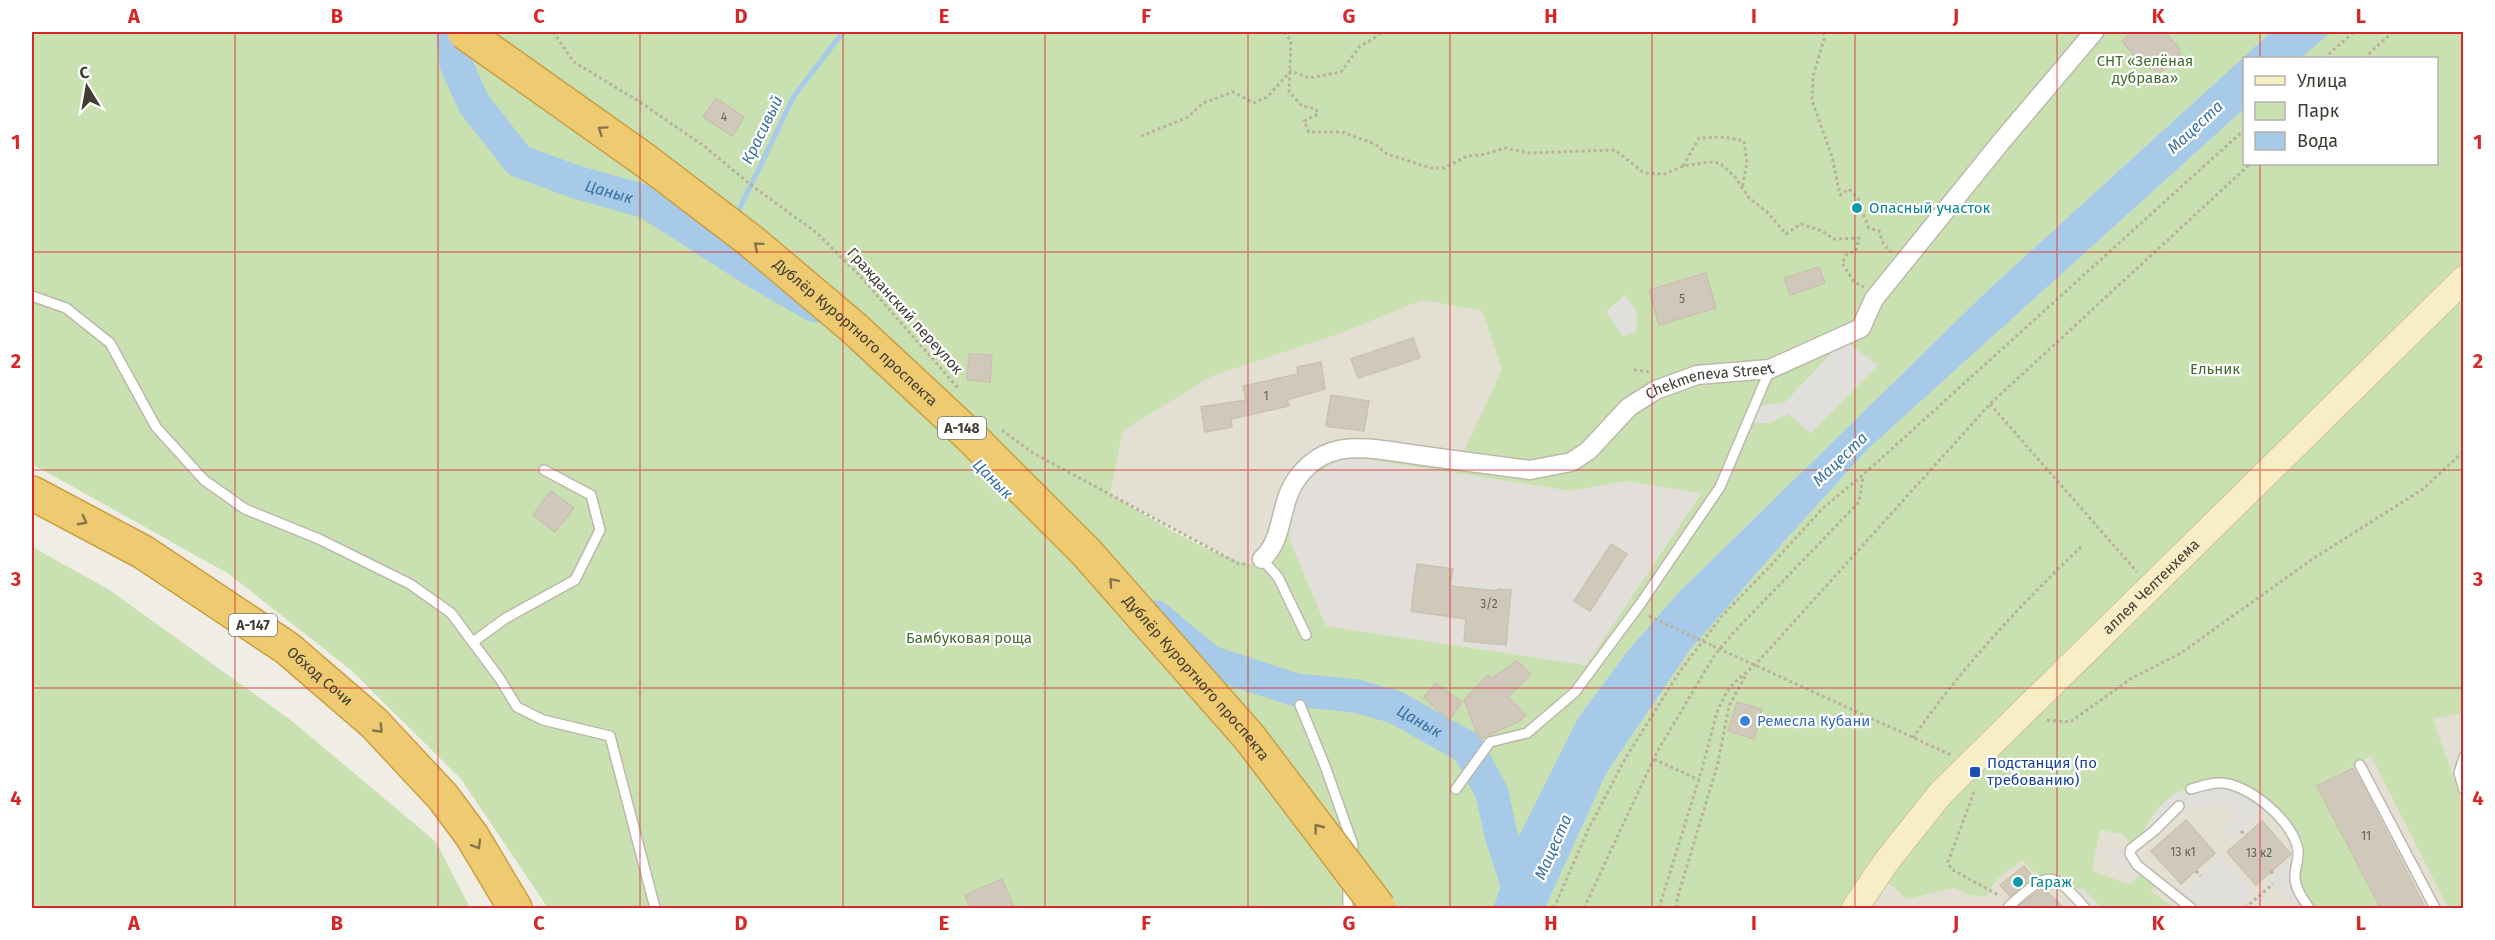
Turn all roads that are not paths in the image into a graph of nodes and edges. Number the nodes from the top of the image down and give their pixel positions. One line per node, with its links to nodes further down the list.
1 (464, 32): 21 (highway, Дублёр Курортного проспекта / А-148, one-way to 1, bridge)
2 (2094, 32): 5 (street, Chekmeneva Street)
3 (2463, 279): 22 (main road, аллея Челтенхема)
4 (32, 296): 10 (lane)
5 (1770, 369): 8 (street, Chekmeneva Street); 14 (lane)
6 (544, 470): 10 (lane)
7 (32, 493): 18 (highway, Обход Сочи / А-147, one-way to 18)
8 (1262, 558): 9 (lane)
9 (1306, 635)
10 (473, 642): 19 (lane)
11 (1300, 705): 20 (lane)
12 (2463, 757): 16 (lane)
13 (2360, 765): 27 (lane)
14 (1456, 789)
15 (2191, 789): 26 (lane)
16 (2463, 790)
17 (2179, 806): 25 (lane)
18 (515, 909)
19 (655, 909)
20 (1348, 909)
21 (1379, 909)
22 (1855, 909)
23 (2008, 909): 24 (lane)
24 (2085, 909)
25 (2190, 909)
26 (2308, 909)
27 (2435, 909)

